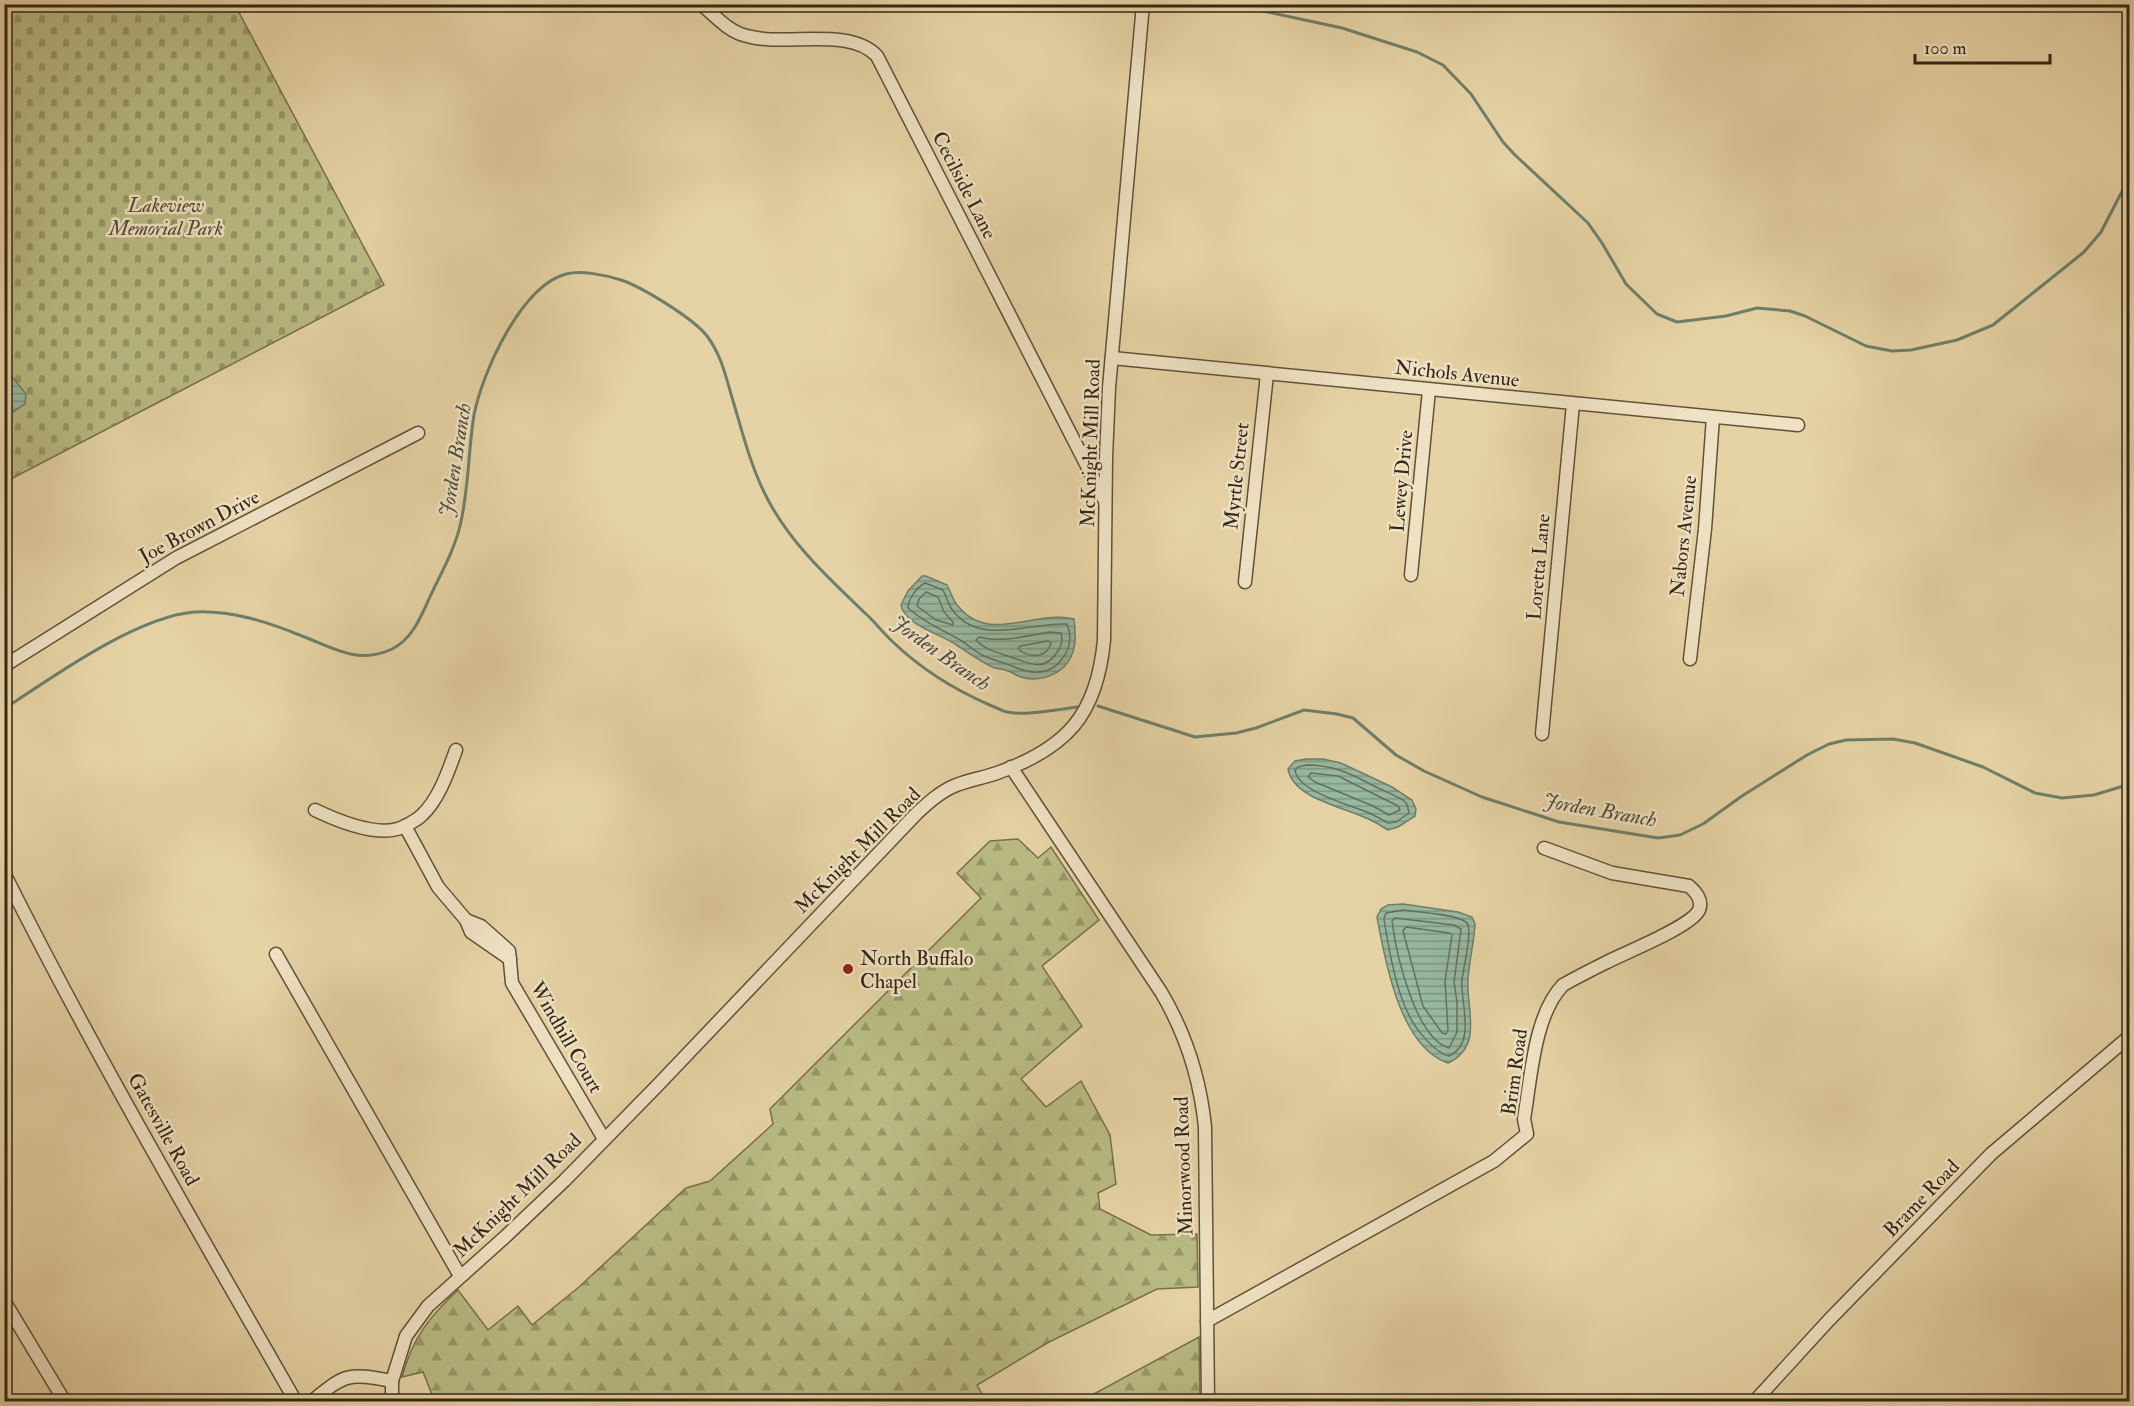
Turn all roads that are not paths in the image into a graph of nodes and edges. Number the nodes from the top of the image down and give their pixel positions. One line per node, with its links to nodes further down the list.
1 (701, 4): 10 (street, Cecilside Lane)
2 (1143, 4): 3 (street, McKnight Mill Road)
3 (1112, 358): 4 (street, Nichols Avenue); 10 (street, McKnight Mill Road)
4 (1267, 374): 5 (street, Nichols Avenue); 12 (street, Myrtle Street)
5 (1429, 390): 6 (street, Nichols Avenue); 11 (street, Lewey Drive)
6 (1573, 404): 7 (street, Nichols Avenue); 15 (street, Loretta Lane)
7 (1713, 417): 8 (street, Nichols Avenue); 13 (street, Nabors Avenue)
8 (1798, 425)
9 (418, 433): 14 (street, Joe Brown Drive)
10 (1106, 502): 17 (street, McKnight Mill Road)
11 (1411, 575)
12 (1245, 582)
13 (1690, 658)
14 (4, 666)
15 (1542, 734)
16 (456, 750): 19 (street)
17 (1011, 767): 24 (street, McKnight Mill Road); 27 (street, Minorwood Road)
18 (315, 810): 19 (street)
19 (405, 826): 24 (street, Windhill Court)
20 (1544, 848): 27 (street, Brim Road)
21 (4, 873): 30 (street, Gatesville Road)
22 (276, 954): 25 (street)
23 (2130, 1036): 34 (street, Brame Road)
24 (604, 1139): 25 (street, McKnight Mill Road)
25 (460, 1276): 28 (street, McKnight Mill Road)
26 (6, 1304): 29 (street)
27 (1207, 1321): 33 (street, Minorwood Road)
28 (392, 1381): 31 (street); 32 (street, McKnight Mill Road)
29 (65, 1401)
30 (296, 1401)
31 (311, 1401)
32 (392, 1401)
33 (1208, 1401)
34 (1754, 1401)

